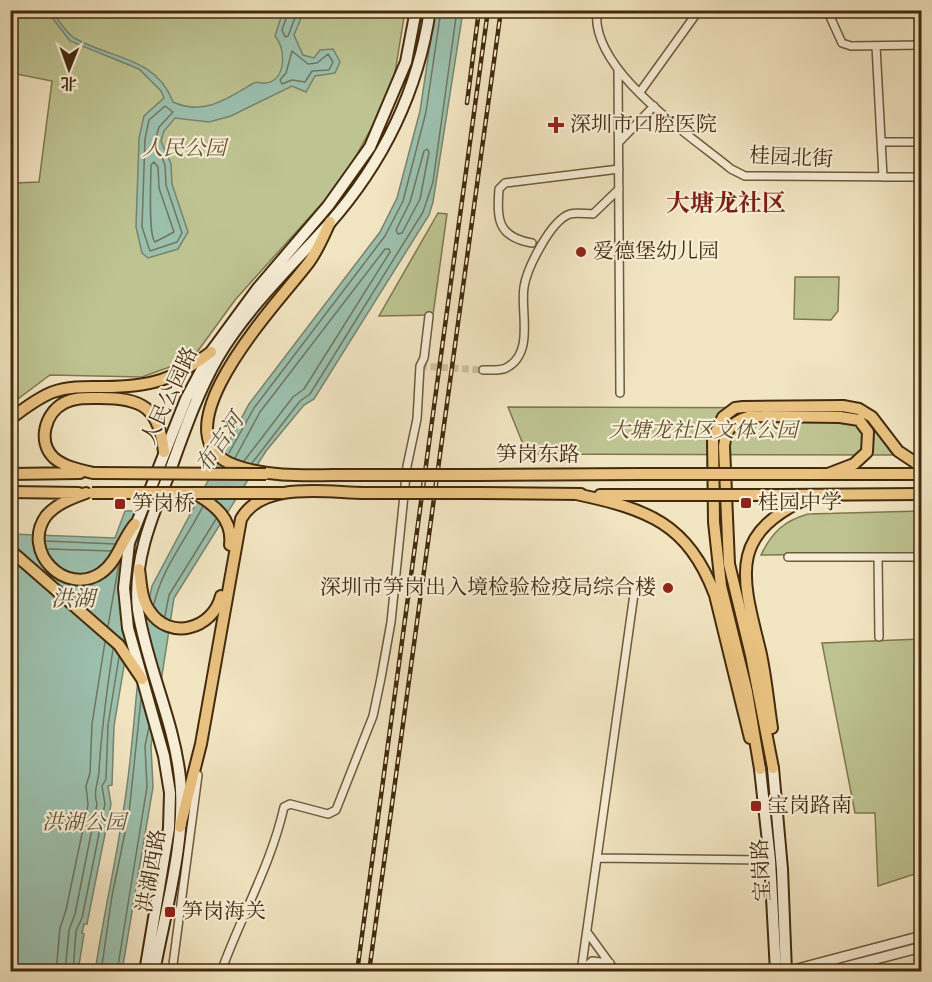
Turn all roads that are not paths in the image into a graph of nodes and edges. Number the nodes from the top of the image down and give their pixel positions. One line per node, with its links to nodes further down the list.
1 (416, 10): 21 (main road, 人民公园路)
2 (430, 10): 18 (main road, 人民公园路)
3 (597, 10): 8 (street, 桂园北街)
4 (699, 10): 9 (street)
5 (826, 10): 7 (street)
6 (921, 45): 7 (street)
7 (876, 46): 12 (street)
8 (618, 69): 9 (street, 桂园北街); 11 (street)
9 (640, 92): 10 (street, 桂园北街)
10 (654, 105): 11 (street); 15 (street, 桂园北街)
11 (619, 142): 14 (street)
12 (882, 142): 13 (street); 15 (street)
13 (921, 142)
14 (619, 169): 17 (street); 19 (street)
15 (883, 177): 16 (street, 桂园北街)
16 (921, 177)
17 (619, 189): 22 (street); 23 (street)
18 (330, 222): 29 (main road, bridge); 44 (main road, 人民公园路)
19 (532, 243)
20 (429, 316): 65 (street)
21 (211, 352): 24 (main road); 25 (main road, 人民公园路)
22 (483, 370)
23 (620, 393)
24 (10, 419)
25 (164, 452): 27 (main road); 39 (main road, 人民公园路)
26 (921, 467): 51 (main road)
27 (93, 473): 28 (main road); 29 (main road, bridge)
28 (10, 474)
29 (266, 474): 30 (main road, 笋岗东路, bridge)
30 (828, 474): 31 (main road, 笋岗东路); 50 (main road)
31 (921, 474)
32 (10, 492): 33 (main road)
33 (89, 493): 34 (main road, bridge); 39 (main road)
34 (194, 493): 35 (main road, bridge); 45 (main road)
35 (282, 493): 36 (main road, 笋岗东路, bridge); 45 (main road)
36 (576, 494): 38 (main road, 笋岗东路, bridge); 51 (main road)
37 (921, 494): 38 (main road, 笋岗东路)
38 (814, 495): 50 (main road)
39 (135, 524): 48 (main road, 人民公园路)
40 (10, 550): 48 (main road)
41 (878, 557): 42 (street); 43 (street); 47 (street)
42 (921, 557)
43 (788, 558)
44 (139, 569): 45 (main road); 52 (main road, 人民公园路)
45 (227, 574): 49 (main road)
46 (635, 587): 55 (street)
47 (879, 637)
48 (142, 679): 53 (main road, 人民公园路)
49 (201, 744): 54 (main road); 64 (street)
50 (773, 768): 61 (main road, 宝岗路)
51 (760, 769): 56 (main road, 宝岗路)
52 (180, 776): 54 (main road, 洪湖西路)
53 (168, 777): 62 (main road, 洪湖西路)
54 (180, 827): 63 (main road, 洪湖西路)
55 (598, 858): 56 (street); 57 (street)
56 (770, 860): 68 (main road, 宝岗路)
57 (587, 932): 60 (street); 66 (street)
58 (921, 936): 61 (street)
59 (921, 947): 69 (street)
60 (610, 963): 66 (street); 67 (street)
61 (786, 971)
62 (145, 972)
63 (154, 972)
64 (172, 972)
65 (221, 972)
66 (581, 972)
67 (616, 972)
68 (776, 972)
69 (826, 972)

